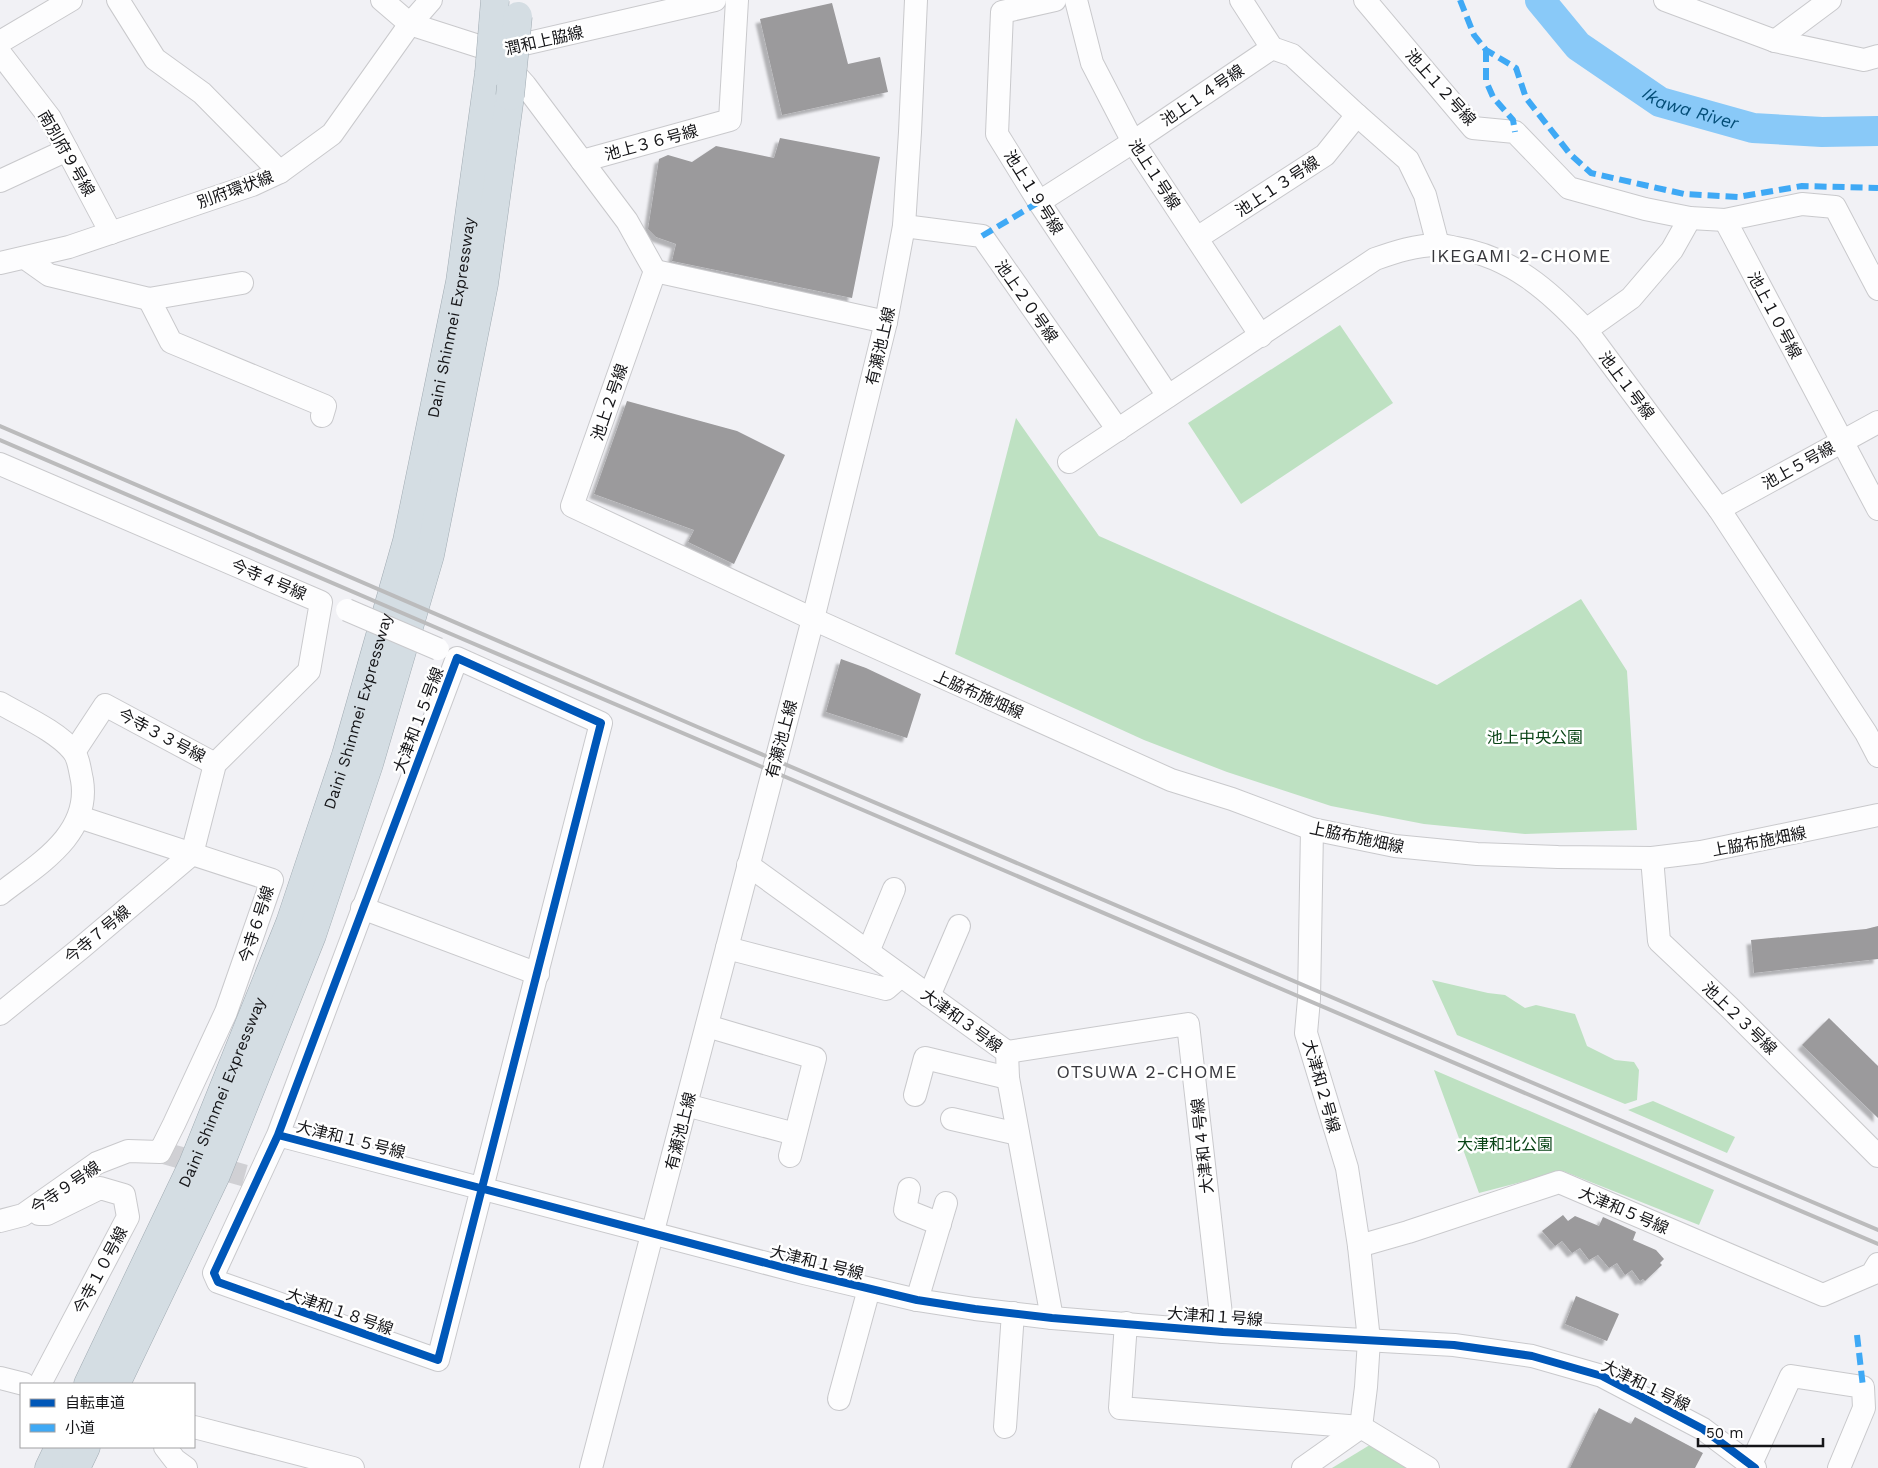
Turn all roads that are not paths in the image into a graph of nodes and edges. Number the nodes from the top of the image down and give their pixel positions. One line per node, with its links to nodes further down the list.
1 (71, 0): 18 (street)
2 (118, 0): 27 (street)
3 (382, 0): 16 (street, 潤和上脇線)
4 (431, 0): 16 (street, 別府環状線)
5 (495, 0): 22 (highway, Daini Shinmei Expressway, bridge)
6 (715, 0): 22 (street, 潤和上脇線)
7 (737, 0): 26 (street, 池上３６号線)
8 (916, 0): 32 (street, 有瀬池上線)
9 (1055, 0): 29 (street, 池上１９号線)
10 (1076, 0): 24 (street, 池上１号線)
11 (1241, 0): 19 (street)
12 (1365, 0): 30 (street, 池上１２号線)
13 (1665, 0): 17 (street)
14 (1830, 0): 17 (street)
15 (518, 8): 106 (highway, Daini Shinmei Expressway, bridge)
16 (410, 24): 22 (street, 潤和上脇線); 27 (street, 別府環状線)
17 (1775, 41): 21 (street)
18 (0, 42)
19 (1272, 48): 23 (street); 24 (street, 池上１４号線)
20 (0, 53): 25 (street, 南別府９号線)
21 (1878, 56)
22 (491, 62): 26 (street); 105 (highway, Daini Shinmei Expressway)
23 (1357, 114): 34 (street, 池上１３号線); 35 (street)
24 (1133, 142): 29 (street, 池上１４号線); 34 (street, 池上１号線)
25 (67, 150): 28 (street); 33 (street, 南別府９号線)
26 (582, 161): 38 (street, 池上３６号線)
27 (280, 172): 33 (street, 別府環状線)
28 (0, 181)
29 (1039, 202): 45 (street, 池上１９号線)
30 (1690, 218): 31 (street, 池上１２号線); 43 (street)
31 (1725, 220): 40 (street); 49 (street, 池上１０号線)
32 (904, 226): 42 (street, 有瀬池上線); 48 (street, 池上２０号線)
33 (111, 233): 36 (street, 別府環状線)
34 (1197, 238): 44 (street, 池上１号線)
35 (1438, 245): 43 (street, 池上１号線); 44 (street, 池上１号線)
36 (25, 258): 37 (street, 別府環状線); 41 (street)
37 (0, 263)
38 (654, 271): 42 (street); 55 (street, 池上２号線)
39 (242, 283): 41 (street)
40 (1878, 289)
41 (149, 299): 46 (street)
42 (886, 322): 55 (street, 有瀬池上線)
43 (1586, 330): 53 (street, 池上１号線)
44 (1261, 336): 45 (street, 池上１号線)
45 (1168, 396): 48 (street, 池上１号線)
46 (322, 416)
47 (1878, 422): 49 (street, 池上５号線)
48 (1118, 430): 50 (street, 池上１号線)
49 (1842, 441): 52 (street, 池上１０号線); 53 (street, 池上５号線)
50 (1069, 462)
51 (0, 464): 54 (street, 今寺４号線)
52 (1878, 508)
53 (1719, 509): 58 (street, 池上１号線)
54 (321, 602): 56 (street, bridge); 61 (street, 今寺４号線)
55 (813, 619): 64 (street, 上脇布施畑線); 67 (street, 有瀬池上線)
56 (447, 653): 70 (street, 大津和１５号線); 74 (street, 大津和１５号線)
57 (0, 703): 59 (street)
58 (1872, 730): 60 (street, 池上１号線)
59 (74, 752): 61 (street, 今寺３３号線); 63 (street)
60 (1878, 756)
61 (215, 764): 65 (street)
62 (1878, 815): 66 (street, 上脇布施畑線)
63 (79, 817): 65 (street, 今寺６号線); 69 (street)
64 (1312, 829): 66 (street, 上脇布施畑線); 93 (street, 大津和２号線)
65 (192, 854): 77 (street, 今寺７号線); 86 (street, 今寺６号線)
66 (1652, 858): 87 (street, 池上２３号線)
67 (748, 865): 72 (street, 有瀬池上線); 73 (street, 大津和３号線)
68 (894, 889): 73 (street)
69 (0, 894)
70 (362, 908): 74 (street); 85 (street, 大津和１５号線)
71 (959, 926): 76 (street)
72 (727, 948): 75 (street); 78 (street, 有瀬池上線)
73 (868, 952): 75 (street, 大津和３号線)
74 (538, 974): 88 (street, 大津和１５号線)
75 (901, 976): 76 (street, 大津和３号線)
76 (929, 996): 79 (street, 大津和３号線)
77 (0, 1014)
78 (707, 1026): 82 (street, 有瀬池上線); 82 (street)
79 (1007, 1052): 80 (street, 大津和３号線); 100 (street, 大津和４号線)
80 (1008, 1078): 81 (street); 84 (street, 大津和３号線)
81 (915, 1095)
82 (686, 1106): 92 (street, 有瀬池上線)
83 (952, 1120): 84 (street)
84 (1018, 1134): 98 (street, 大津和３号線)
85 (278, 1135): 88 (street, 大津和１５号線); 88 (street, 大津和１８号線)
86 (160, 1152): 90 (street, 今寺９号線)
87 (1878, 1156)
88 (483, 1188): 92 (street, 大津和１５号線)
89 (909, 1189): 96 (street)
90 (23, 1215): 91 (street, 今寺９号線); 104 (street, 今寺１０号線)
91 (0, 1221)
92 (653, 1234): 95 (street, 大津和１号線); 120 (street, 有瀬池上線)
93 (1359, 1246): 94 (street, 大津和５号線); 101 (street, 大津和２号線)
94 (1878, 1264)
95 (869, 1289): 96 (street, 大津和１号線); 108 (street)
96 (917, 1300): 97 (street, 大津和１号線)
97 (1013, 1313): 98 (street, 大津和１号線); 110 (street)
98 (1052, 1318): 99 (street, 大津和１号線)
99 (1126, 1323): 100 (street, 大津和１号線); 111 (street)
100 (1223, 1332): 101 (street, 大津和１号線)
101 (1369, 1340): 111 (street, 大津和２号線); 115 (street, 大津和１号線)
102 (0, 1378): 103 (street)
103 (20, 1383)
104 (41, 1383)
105 (88, 1383)
106 (116, 1383)
107 (1870, 1385): 115 (street); 123 (street)
108 (839, 1399)
109 (195, 1427): 119 (street)
110 (1005, 1427)
111 (1361, 1427): 121 (street); 122 (street)
112 (58, 1448): 116 (highway)
113 (86, 1448): 117 (highway)
114 (166, 1448): 118 (street)
115 (1753, 1466)
116 (48, 1468)
117 (76, 1468)
118 (186, 1468)
119 (353, 1468)
120 (591, 1468)
121 (1303, 1468)
122 (1428, 1468)
123 (1839, 1468)

